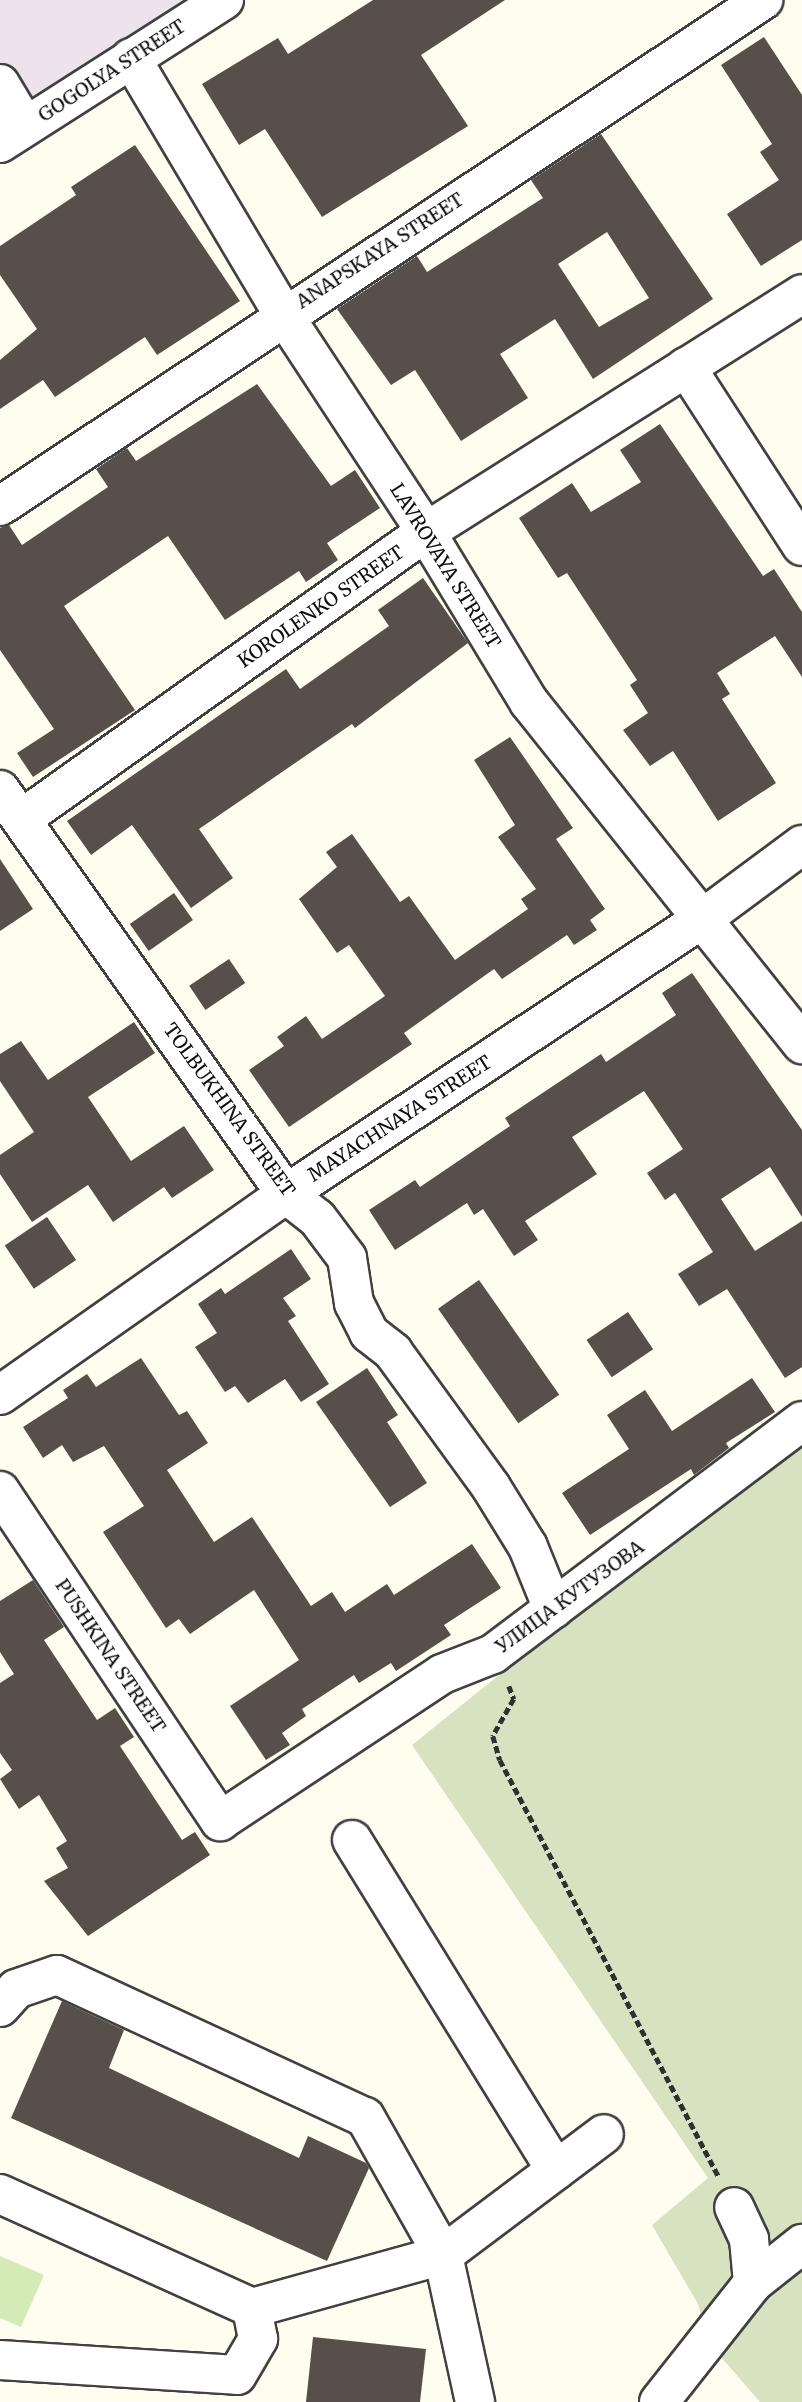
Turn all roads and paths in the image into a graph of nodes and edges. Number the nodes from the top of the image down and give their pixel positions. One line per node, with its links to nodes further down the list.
1 (224, 0): 3 (street, GOGOLYA STREET)
2 (763, 0): 7 (street, ANAPSKAYA STREET)
3 (131, 58): 5 (street, GOGOLYA STREET); 7 (street, LAVROVAYA STREET)
4 (0, 84): 5 (street)
5 (13, 135)
6 (802, 294): 8 (street, KOROLENKO STREET)
7 (283, 314): 9 (street, ANAPSKAYA STREET); 10 (street, LAVROVAYA STREET)
8 (686, 367): 10 (street, KOROLENKO STREET); 11 (street)
9 (0, 506)
10 (426, 532): 12 (street, KOROLENKO STREET); 14 (street, LAVROVAYA STREET)
11 (802, 546)
12 (12, 804): 16 (street, TOLBUKHINA STREET)
13 (802, 845): 14 (street, MAYACHNAYA STREET)
14 (705, 917): 15 (street, LAVROVAYA STREET); 16 (street, MAYACHNAYA STREET)
15 (802, 1044)
16 (286, 1194): 17 (street, MAYACHNAYA STREET); 20 (street, TOLBUKHINA STREET)
17 (0, 1395)
18 (802, 1422): 20 (street, УЛИЦА КУТУЗОВА)
19 (0, 1491): 22 (street, PUSHKINA STREET)
20 (553, 1609): 21 (street, УЛИЦА КУТУЗОВА)
21 (493, 1654): 22 (street, УЛИЦА КУТУЗОВА); 28 (path)
22 (219, 1821)
23 (352, 1840): 26 (street)
24 (0, 2007): 30 (street)
25 (604, 2134): 26 (street)
26 (555, 2170): 30 (street)
27 (0, 2194): 32 (street)
28 (742, 2223): 31 (street)
29 (802, 2244): 31 (street)
30 (443, 2255): 32 (street); 34 (street)
31 (753, 2283): 35 (street)
32 (252, 2308): 33 (street)
33 (0, 2360)
34 (475, 2402)
35 (659, 2402)

